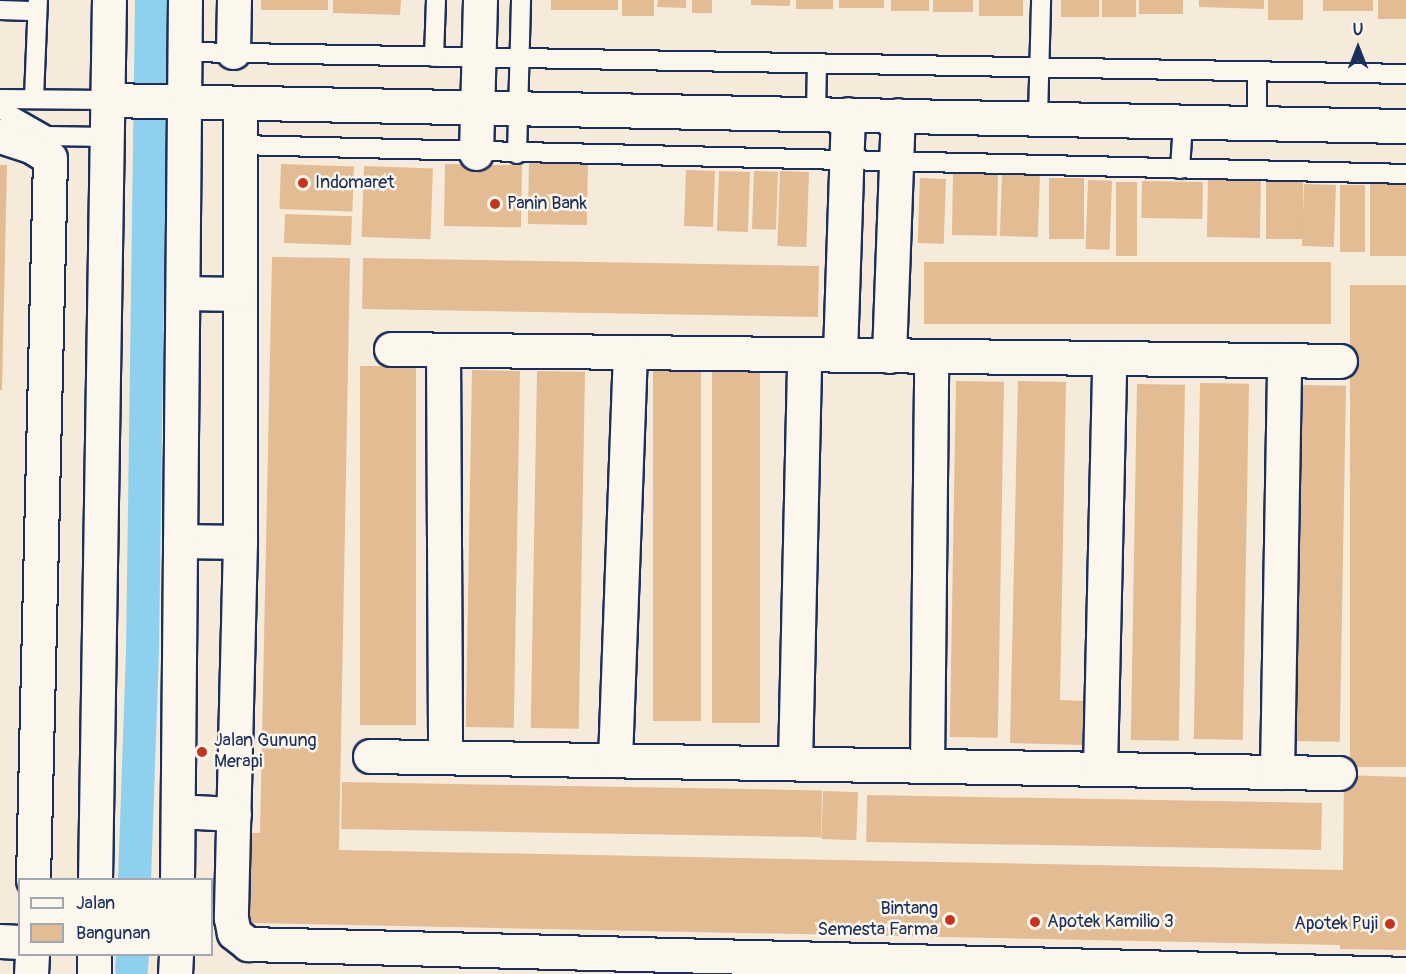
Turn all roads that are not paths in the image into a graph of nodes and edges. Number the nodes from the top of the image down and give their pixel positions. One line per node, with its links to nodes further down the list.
1 (109, 0): 21 (street)
2 (185, 0): 10 (street)
3 (234, 0): 11 (street)
4 (436, 0): 12 (lane)
5 (480, 0): 13 (street)
6 (521, 0): 14 (lane)
7 (1041, 0): 16 (lane)
8 (38, 5): 9 (lane); 19 (lane)
9 (0, 10)
10 (185, 52): 11 (lane); 22 (street)
11 (233, 52): 12 (lane)
12 (434, 57): 13 (lane)
13 (479, 58): 14 (lane); 25 (street)
14 (519, 59): 15 (lane); 26 (lane)
15 (817, 64): 16 (lane); 27 (lane)
16 (1039, 67): 17 (lane); 29 (lane)
17 (1257, 71): 18 (lane); 31 (lane)
18 (1406, 74)
19 (34, 98): 20 (lane); 21 (lane)
20 (0, 99)
21 (117, 101): 22 (street); 34 (street)
22 (177, 102): 23 (street); 42 (street)
23 (240, 104): 25 (street); 35 (street)
24 (0, 109): 34 (lane)
25 (477, 110): 26 (street); 36 (street)
26 (518, 111): 27 (street); 37 (lane)
27 (832, 114): 28 (street); 38 (street)
28 (898, 115): 29 (street); 39 (street)
29 (1038, 118): 30 (street)
30 (1183, 122): 31 (street); 40 (lane)
31 (1257, 123): 32 (street)
32 (1406, 126)
33 (0, 136): 66 (street)
34 (107, 137): 67 (street)
35 (239, 145): 36 (lane); 43 (street)
36 (476, 153): 37 (lane)
37 (517, 154): 38 (lane)
38 (846, 162): 39 (lane); 48 (street)
39 (896, 163): 40 (lane); 49 (street)
40 (1180, 169): 41 (lane)
41 (1406, 174)
42 (183, 293): 43 (street); 54 (street)
43 (239, 294): 55 (street)
44 (391, 349): 45 (street)
45 (443, 350): 46 (street); 57 (street)
46 (630, 352): 47 (street); 58 (street)
47 (804, 354): 48 (street); 59 (street)
48 (840, 354): 49 (street)
49 (889, 356): 50 (street)
50 (931, 356): 51 (street); 60 (street)
51 (1109, 358): 52 (street); 61 (street)
52 (1284, 360): 53 (street); 62 (street)
53 (1340, 361)
54 (180, 541): 55 (street); 64 (street)
55 (240, 542): 65 (street)
56 (370, 756): 57 (street)
57 (445, 757): 58 (street)
58 (615, 760): 59 (street)
59 (795, 764): 60 (street)
60 (927, 766): 61 (street)
61 (1100, 769): 62 (street)
62 (1277, 772): 63 (street)
63 (1339, 773)
64 (178, 811): 65 (street); 68 (street)
65 (234, 814): 74 (street)
66 (33, 878)
67 (95, 878)
68 (177, 878)
69 (0, 941): 70 (street)
70 (18, 942)
71 (32, 956): 76 (street)
72 (94, 956): 77 (street)
73 (176, 956): 78 (street)
74 (358, 961): 75 (street)
75 (1312, 973): 79 (street)
76 (31, 974)
77 (94, 974)
78 (176, 974)
79 (1406, 974)

